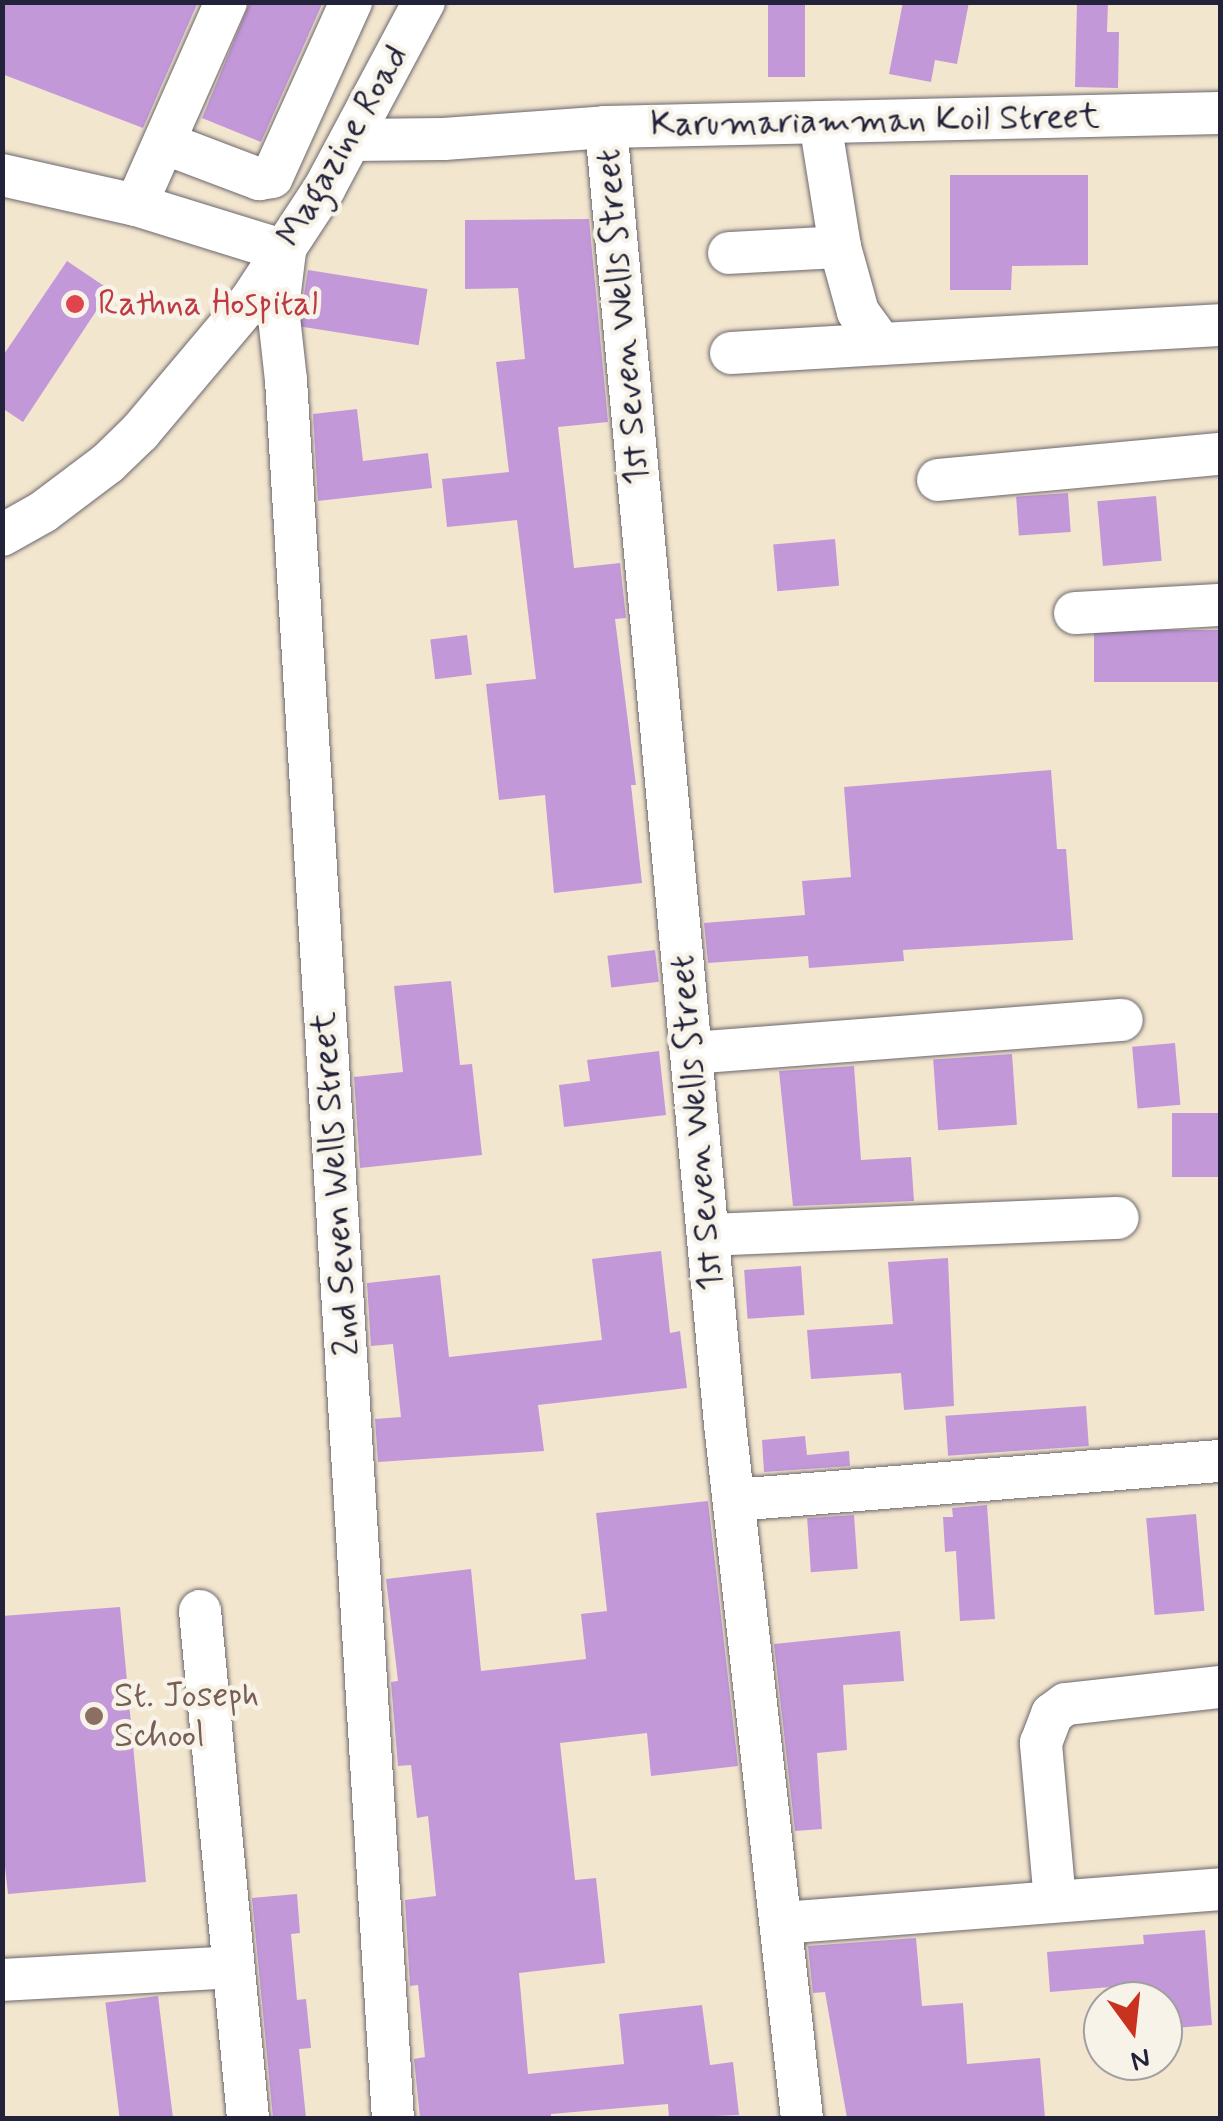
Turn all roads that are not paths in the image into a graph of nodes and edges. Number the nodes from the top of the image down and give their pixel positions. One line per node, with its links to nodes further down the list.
1 (226, 2): 8 (street)
2 (351, 2): 8 (street)
3 (424, 2): 7 (street, Magazine Road)
4 (1220, 113): 5 (street, Karumariamman Koil Street)
5 (820, 122): 6 (street, Karumariamman Koil Street); 11 (street)
6 (606, 127): 7 (street, Karumariamman Koil Street); 23 (street, 1st Seven Wells Street)
7 (351, 140): 12 (street, Magazine Road)
8 (164, 143): 10 (street)
9 (2, 175): 10 (street)
10 (136, 206): 12 (street)
11 (840, 247): 13 (street); 15 (street)
12 (285, 251): 19 (street, Magazine Road); 36 (street, 2nd Seven Wells Street)
13 (729, 253)
14 (1220, 325): 15 (street)
15 (882, 344): 16 (street)
16 (731, 353)
17 (1220, 454): 18 (street)
18 (938, 480)
19 (2, 535)
20 (1220, 605): 21 (street)
21 (1075, 613)
22 (1122, 1020): 23 (street)
23 (691, 1053): 25 (street, 1st Seven Wells Street)
24 (1118, 1218): 25 (street)
25 (708, 1235): 27 (street, 1st Seven Wells Street)
26 (1220, 1461): 27 (street)
27 (734, 1500): 32 (street, 1st Seven Wells Street)
28 (200, 1611): 33 (street)
29 (1220, 1687): 31 (street)
30 (1220, 1889): 31 (street)
31 (1056, 1902): 32 (street)
32 (780, 1924): 37 (street, 1st Seven Wells Street)
33 (233, 1968): 34 (street); 35 (street)
34 (2, 1980)
35 (248, 2118)
36 (394, 2118)
37 (802, 2118)

